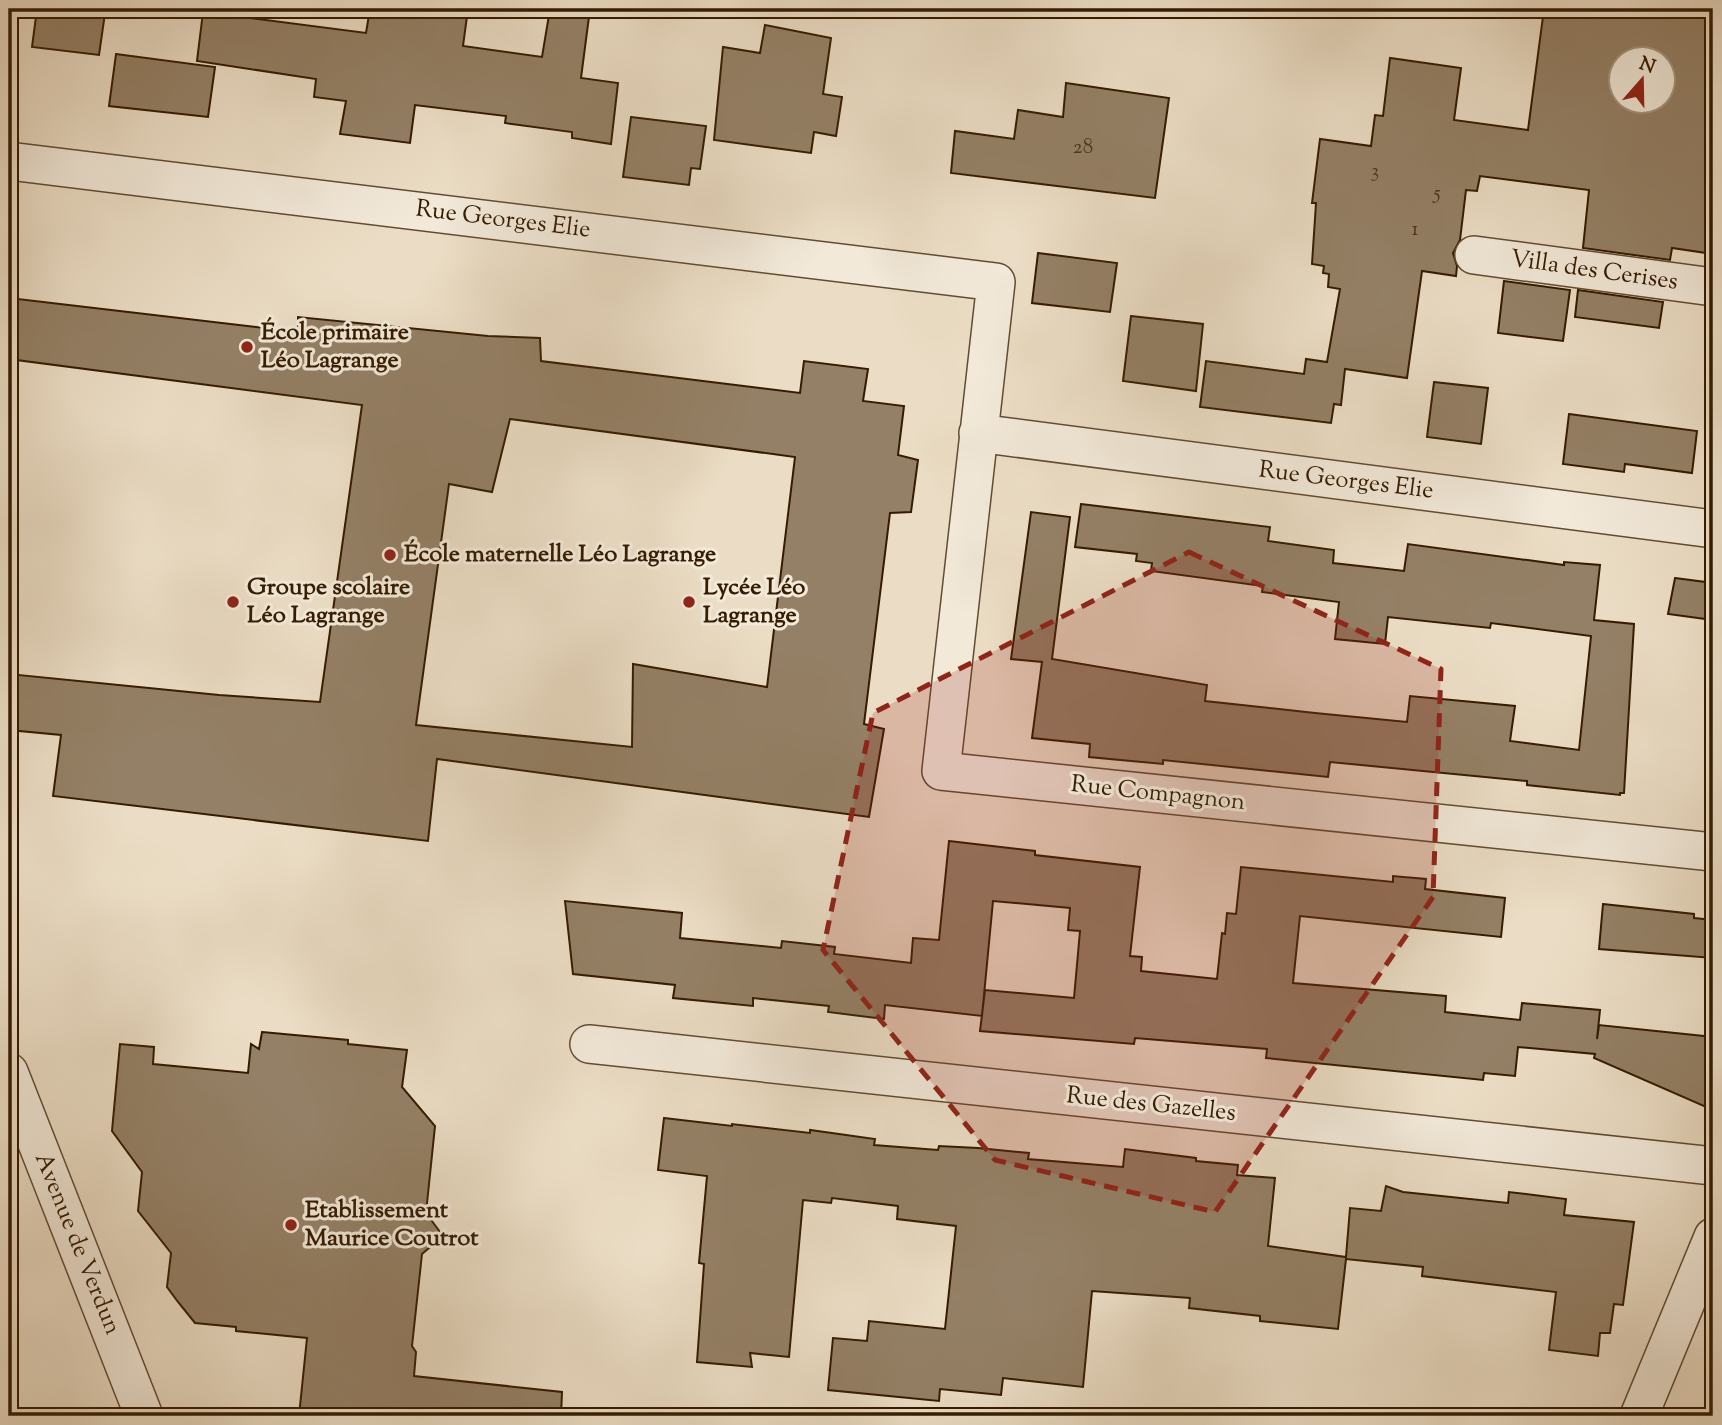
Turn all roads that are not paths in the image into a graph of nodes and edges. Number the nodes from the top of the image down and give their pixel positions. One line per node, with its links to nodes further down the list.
1 (9, 161): 4 (street, Rue Georges Elie)
2 (1474, 255): 3 (street, Villa des Cerises)
3 (1713, 287)
4 (978, 433): 5 (street, Rue Georges Elie); 6 (street, Rue Compagnon)
5 (1713, 529)
6 (1713, 852)
7 (589, 1044): 9 (street, Rue des Gazelles)
8 (9, 1072): 11 (street, Avenue de Verdun)
9 (1713, 1166)
10 (1713, 1237): 12 (street)
11 (144, 1416)
12 (1639, 1416)

